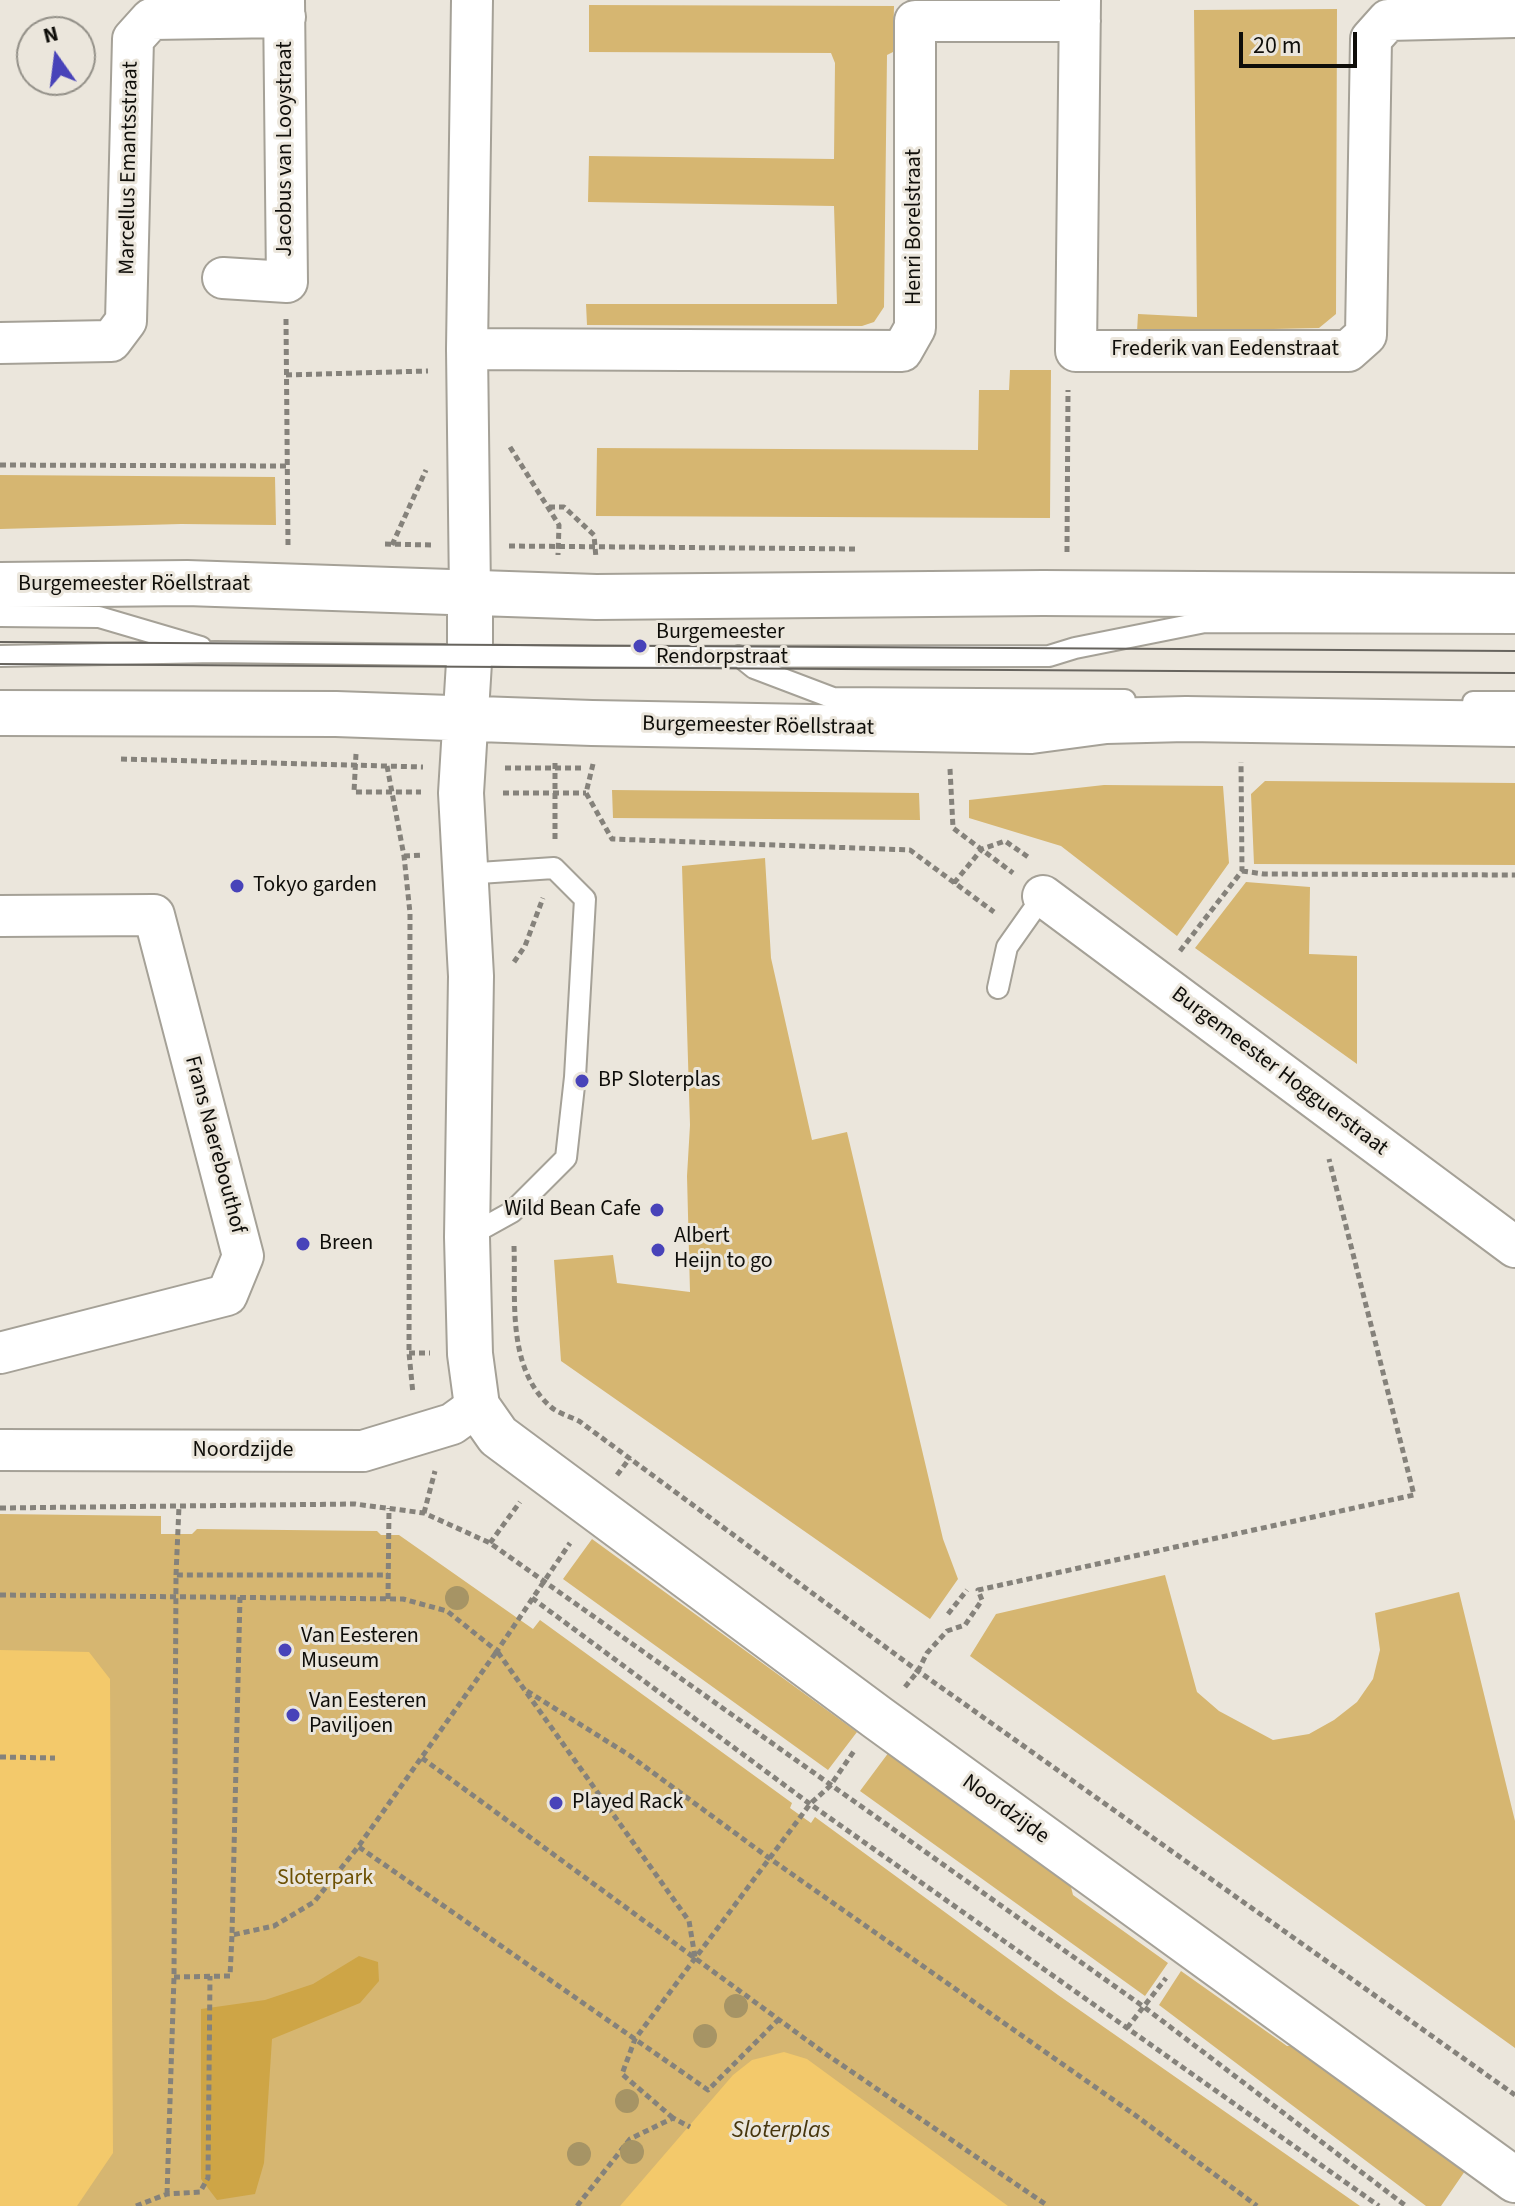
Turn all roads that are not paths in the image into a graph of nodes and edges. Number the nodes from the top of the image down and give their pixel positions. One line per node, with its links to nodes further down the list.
1 (472, 0): 7 (street)
2 (284, 9): 5 (street, Jacobus van Looystraat); 6 (street, Marcellus Emantsstraat)
3 (1080, 10): 4 (street, Frederik van Eedenstraat); 7 (street, Henri Borelstraat)
4 (1515, 17)
5 (223, 278)
6 (0, 343)
7 (467, 360): 9 (street)
8 (0, 585): 9 (main road, Burgemeester Röellstraat)
9 (470, 593): 10 (main road, Burgemeester Röellstraat); 15 (main road)
10 (1515, 596)
11 (0, 616): 13 (lane, Burgemeester Röellstraat)
12 (1515, 623): 16 (lane, Burgemeester Röellstraat)
13 (216, 652): 14 (lane, Burgemeester Röellstraat); 15 (lane, Burgemeester Röellstraat)
14 (0, 656)
15 (470, 656): 16 (lane, Burgemeester Röellstraat); 21 (main road)
16 (739, 656): 17 (lane, Burgemeester Röellstraat)
17 (1277, 700)
18 (1452, 701): 19 (lane)
19 (1515, 702)
20 (0, 713): 21 (main road, Burgemeester Röellstraat)
21 (466, 719): 22 (main road, Burgemeester Röellstraat); 23 (main road)
22 (1515, 724)
23 (464, 874): 27 (main road); 27 (lane)
24 (1043, 896): 26 (lane); 28 (street, Burgemeester Hogguerstraat)
25 (0, 916): 29 (street, Frans Naerebouthof)
26 (998, 988)
27 (467, 1237): 30 (main road)
28 (1515, 1247)
29 (0, 1353)
30 (487, 1421): 31 (street, Noordzijde); 32 (main road, Noordzijde)
31 (0, 1450)
32 (1515, 2180)

